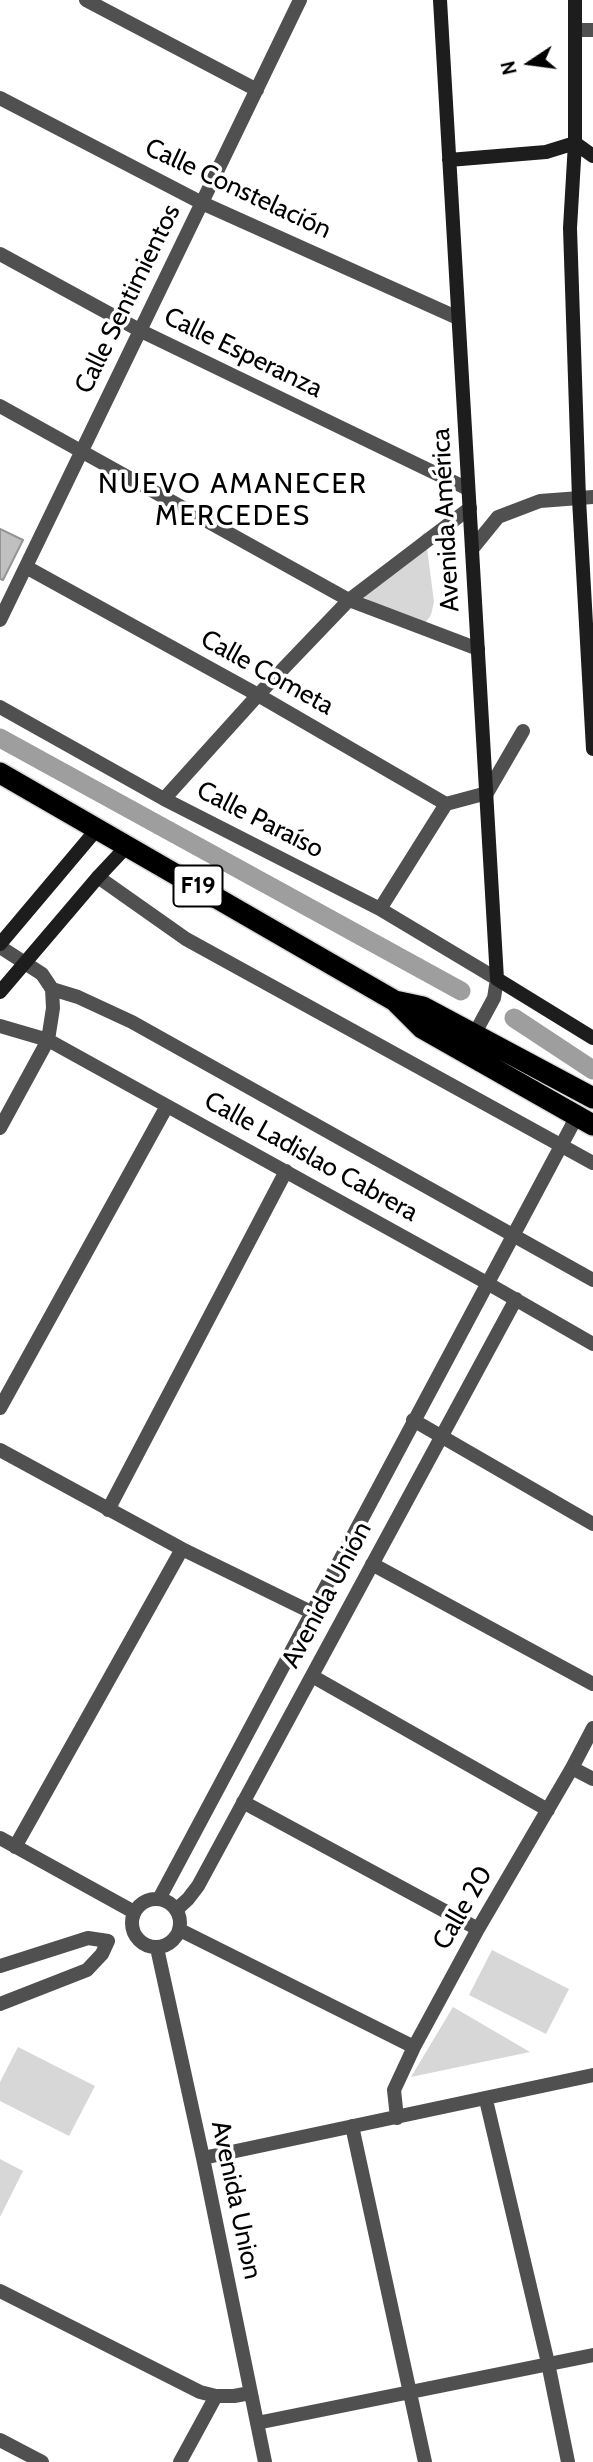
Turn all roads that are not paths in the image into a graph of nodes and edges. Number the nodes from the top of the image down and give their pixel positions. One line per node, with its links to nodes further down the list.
1 (86, 0): 7 (street)
2 (300, 0): 7 (street, Calle Sentimientos)
3 (440, 0): 11 (street, Avenida América)
4 (575, 0): 5 (street)
5 (576, 30): 6 (street); 9 (street)
6 (593, 30)
7 (257, 90): 12 (street, Calle Sentimientos)
8 (0, 98): 12 (street, Calle Constelación)
9 (575, 143): 10 (street); 11 (street); 19 (street)
10 (593, 156)
11 (449, 160): 14 (street, Avenida América)
12 (202, 203): 14 (street, Calle Constelación); 15 (street, Calle Sentimientos)
13 (0, 254): 15 (street, Calle Esperanza)
14 (458, 318): 18 (street, Avenida América)
15 (141, 331): 17 (street, Calle Sentimientos); 18 (street, Calle Esperanza)
16 (0, 405): 17 (street)
17 (82, 450): 22 (street, Calle Sentimientos); 23 (street)
18 (468, 489): 20 (street, Avenida América)
19 (586, 498): 21 (street); 29 (street)
20 (470, 508): 21 (street, Avenida América); 23 (street)
21 (472, 549): 25 (street, Avenida América)
22 (26, 567): 24 (street, Calle Sentimientos); 26 (street, Calle Cometa)
23 (349, 600): 25 (street); 26 (street)
24 (0, 620)
25 (478, 649): 31 (street, Avenida América)
26 (258, 695): 32 (street); 33 (street, Calle Cometa)
27 (0, 707): 32 (street, Calle Paraíso)
28 (523, 731): 31 (street)
29 (593, 749)
30 (0, 773): 34 (highway, F19)
31 (486, 793): 33 (street); 40 (street, Avenida América)
32 (164, 799): 37 (street, Calle Paraíso)
33 (446, 804): 37 (street)
34 (97, 829): 35 (highway, F19); 38 (street)
35 (128, 845): 36 (street); 43 (highway, F19)
36 (98, 877): 39 (street); 52 (street)
37 (380, 909): 40 (street, Calle Paraíso)
38 (0, 945): 39 (street)
39 (26, 962): 41 (street); 42 (street)
40 (497, 979): 44 (street, Avenida América); 46 (street)
41 (51, 989): 47 (street); 55 (street)
42 (0, 992)
43 (395, 1002): 44 (highway, F19); 50 (highway, F19)
44 (480, 1025): 48 (highway, F19)
45 (0, 1026): 47 (street, Calle Ladislao Cabrera)
46 (593, 1038)
47 (48, 1040): 49 (street, Calle Ladislao Cabrera); 51 (street)
48 (593, 1098)
49 (167, 1106): 54 (street, Calle Ladislao Cabrera); 60 (street)
50 (585, 1121): 52 (street)
51 (0, 1128)
52 (561, 1146): 53 (street); 55 (street)
53 (593, 1163)
54 (286, 1171): 57 (street, Calle Ladislao Cabrera); 64 (street)
55 (513, 1235): 56 (street); 57 (street)
56 (593, 1280)
57 (487, 1283): 58 (street, Calle Ladislao Cabrera); 61 (street)
58 (516, 1299): 59 (street, Calle Ladislao Cabrera); 62 (street, Avenida Unión)
59 (593, 1344)
60 (0, 1408)
61 (413, 1420): 62 (street); 68 (street)
62 (441, 1437): 65 (street); 67 (street, Avenida Unión)
63 (0, 1450): 64 (street)
64 (108, 1510): 66 (street)
65 (593, 1524)
66 (182, 1549): 68 (street); 77 (street)
67 (372, 1564): 69 (street, Avenida Unión); 70 (street)
68 (311, 1612): 78 (street)
69 (312, 1676): 74 (street, Avenida Unión); 75 (street)
70 (593, 1684)
71 (593, 1728): 72 (street, Calle 20)
72 (572, 1768): 73 (street); 75 (street, Calle 20)
73 (593, 1779)
74 (243, 1802): 79 (street, Avenida Unión); 81 (street)
75 (548, 1810): 81 (street, Calle 20)
76 (0, 1838): 77 (street)
77 (15, 1847): 80 (street)
78 (159, 1899): 79 (street); 80 (street)
79 (176, 1910): 82 (street)
80 (134, 1912): 83 (street)
81 (478, 1929): 88 (street, Calle 20)
82 (180, 1930): 85 (street); 88 (street)
83 (133, 1933): 84 (street); 85 (street)
84 (108, 1941): 86 (street); 87 (street)
85 (157, 1948): 93 (street, Avenida Union)
86 (0, 1966)
87 (0, 2004)
88 (414, 2047): 91 (street, Calle 20)
89 (593, 2076): 90 (street)
90 (486, 2100): 91 (street); 96 (street)
91 (397, 2118): 92 (street)
92 (352, 2126): 93 (street); 98 (street)
93 (203, 2158): 97 (street, Avenida Union)
94 (0, 2291): 99 (street)
95 (593, 2355): 96 (street)
96 (548, 2363): 98 (street); 106 (street)
97 (250, 2393): 99 (street); 100 (street, Avenida Union)
98 (410, 2393): 100 (street); 105 (street)
99 (216, 2396): 103 (street)
100 (257, 2423): 104 (street, Avenida Union)
101 (0, 2440): 102 (street)
102 (42, 2462)
103 (180, 2462)
104 (265, 2462)
105 (425, 2462)
106 (568, 2462)

